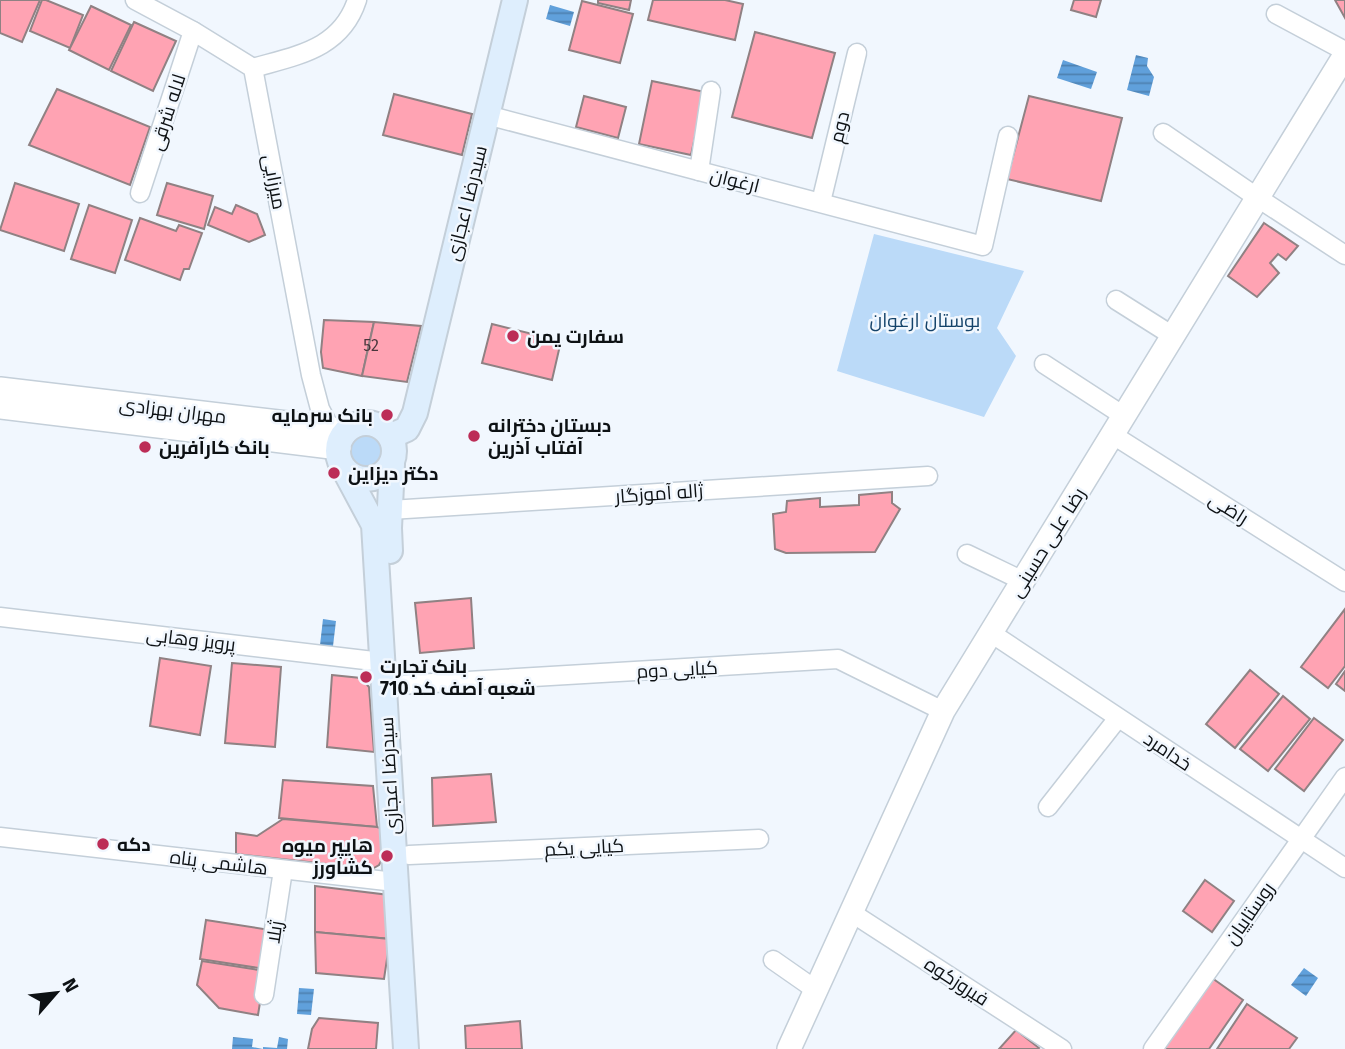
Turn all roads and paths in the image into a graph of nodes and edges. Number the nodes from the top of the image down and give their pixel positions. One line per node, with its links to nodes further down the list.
1 (135, 0): 5 (street)
2 (357, 0): 8 (street)
3 (515, 0): 10 (main road, سیدرضا اعجازی)
4 (1276, 14): 7 (street)
5 (193, 31): 8 (street); 14 (street, لاله شرقی)
6 (857, 53): 16 (street, دوم)
7 (1345, 53): 15 (street, رضا علی حسینی)
8 (253, 68): 25 (street, میرزایی)
9 (711, 91): 13 (street)
10 (487, 115): 13 (street, ارغوان); 24 (main road, سیدرضا اعجازی)
11 (1163, 133): 15 (street)
12 (1008, 136): 16 (street, ارغوان)
13 (699, 171): 16 (street, ارغوان)
14 (140, 193)
15 (1258, 198): 17 (street); 19 (street, رضا علی حسینی)
16 (821, 202)
17 (1345, 255)
18 (1116, 300): 19 (street)
19 (1173, 336): 23 (street, رضا علی حسینی)
20 (1044, 364): 23 (street, راضی)
21 (0, 389): 25 (street, مهران بهزادی)
22 (0, 407): 25 (street, مهران بهزادی)
23 (1119, 425): 30 (street, رضا علی حسینی); 31 (street, راضی)
24 (391, 436): 25 (main road); 26 (main road)
25 (339, 445): 26 (main road); 34 (main road, سیدرضا اعجازی)
26 (392, 464): 28 (main road, سیدرضا اعجازی)
27 (928, 475): 28 (street, ژاله آموزگار)
28 (390, 510): 35 (main road, سیدرضا اعجازی)
29 (967, 554): 30 (street)
30 (1023, 581): 33 (street, رضا علی حسینی)
31 (1345, 582)
32 (0, 617): 34 (street, پرویز وهابی)
33 (991, 633): 36 (street, رضا علی حسینی); 37 (street, خدامرد)
34 (382, 662): 46 (main road, سیدرضا اعجازی)
35 (399, 685): 36 (street, کیایی دوم); 43 (main road, سیدرضا اعجازی)
36 (943, 711): 47 (street, رضا علی حسینی)
37 (1118, 718): 39 (street); 42 (street, خدامرد)
38 (1345, 777): 42 (street, روستاییان)
39 (1048, 807)
40 (0, 837): 45 (street, هاشمی پناه)
41 (759, 839): 43 (street, کیایی یکم)
42 (1301, 839): 44 (street, خدامرد); 55 (street, روستاییان)
43 (410, 855): 52 (main road, سیدرضا اعجازی)
44 (1345, 868)
45 (283, 870): 46 (street, هاشمی پناه); 50 (street, ژیلا)
46 (396, 882): 51 (main road, سیدرضا اعجازی)
47 (852, 913): 49 (street, رضا علی حسینی); 54 (street, فیروزکوه)
48 (773, 960): 49 (street)
49 (816, 990): 53 (street, رضا علی حسینی)
50 (264, 995)
51 (406, 1049)
52 (422, 1049)
53 (789, 1049)
54 (1062, 1049)
55 (1153, 1049)

